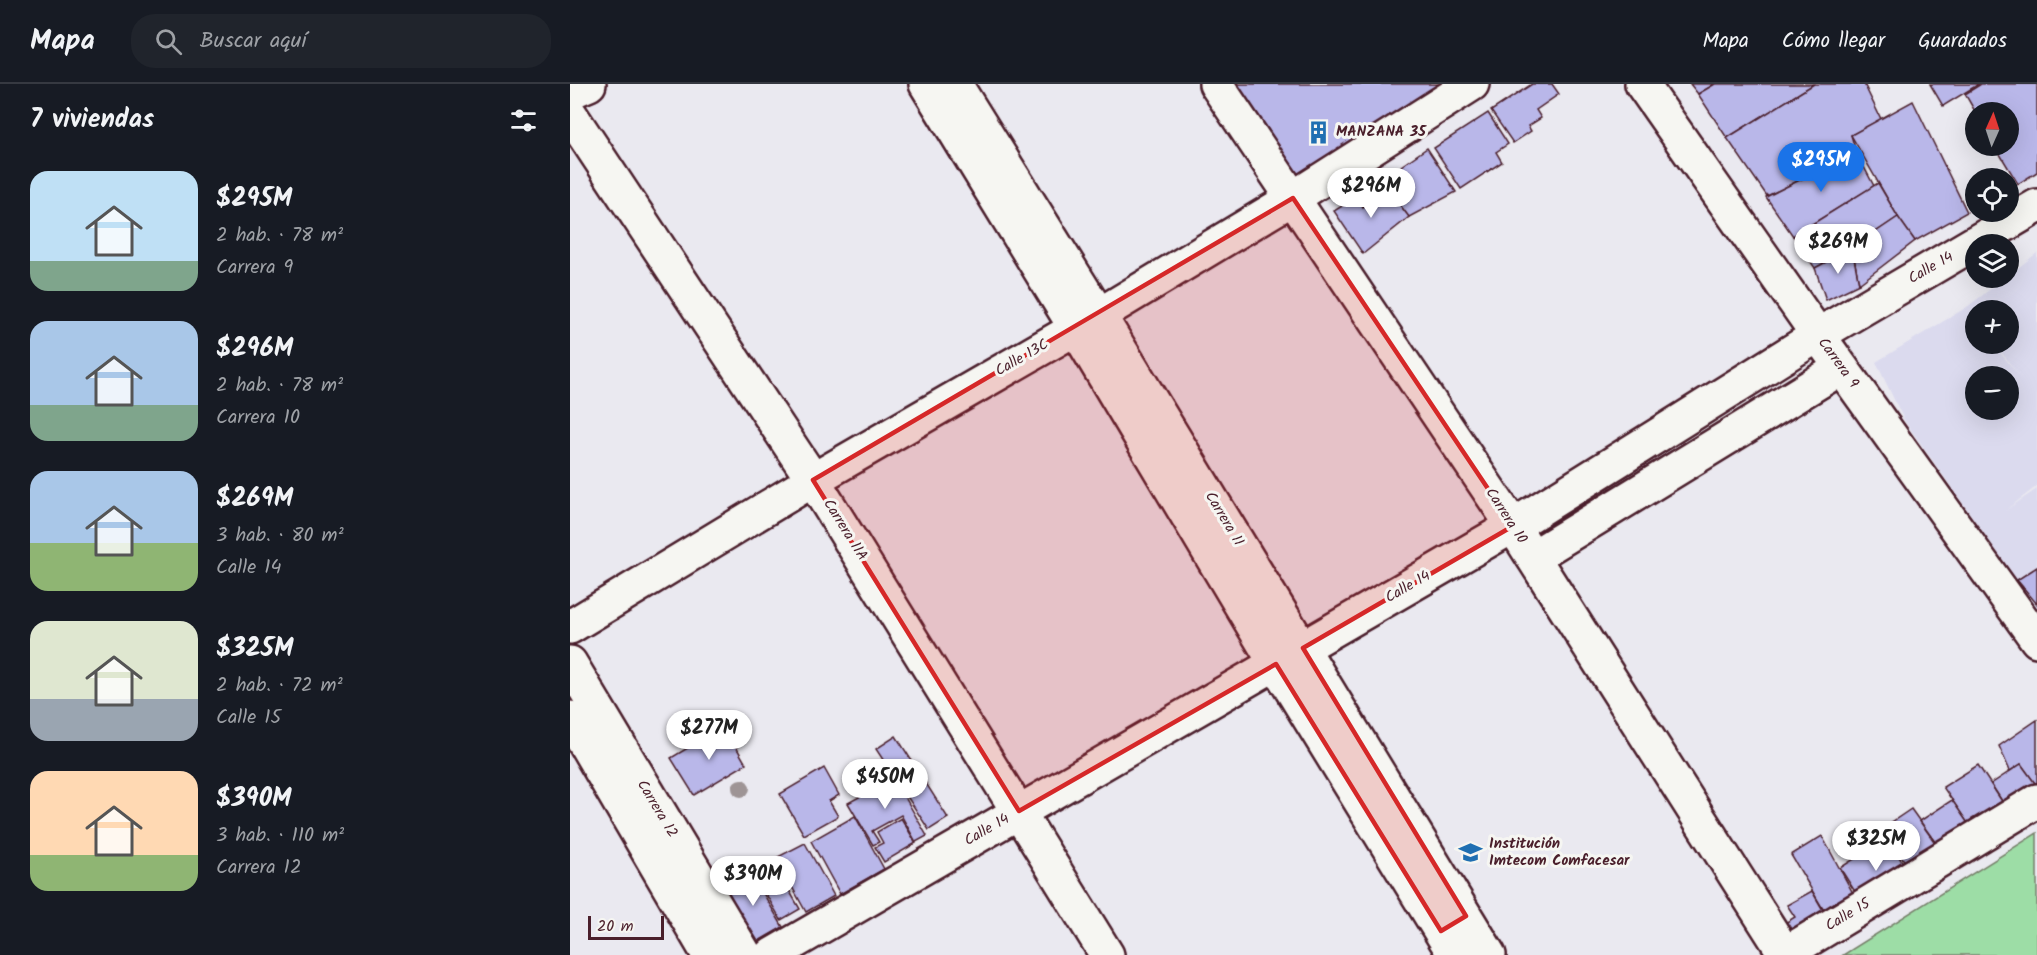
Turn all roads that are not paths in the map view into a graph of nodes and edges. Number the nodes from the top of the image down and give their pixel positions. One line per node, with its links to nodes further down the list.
1 (590, 84): 7 (street)
2 (926, 84): 11 (street, Carrera 11)
3 (956, 84): 11 (street, Carrera 11)
4 (1216, 84): 9 (street, Carrera 10)
5 (1472, 84): 9 (street, Calle 13C)
6 (1642, 84): 12 (street, Carrera 9)
7 (570, 92)
8 (570, 114): 14 (street, Carrera 11A)
9 (1293, 198): 11 (street, Calle 13C); 15 (street, Carrera 10)
10 (2037, 206): 12 (street, Calle 14)
11 (1087, 321): 14 (street, Calle 13C); 19 (street, Carrera 11)
12 (1818, 334): 13 (street, Carrera 9); 15 (street, Calle 14)
13 (1841, 368): 16 (street); 18 (street, Carrera 9)
14 (813, 480): 17 (street, Calle 13C); 23 (street, Carrera 11A)
15 (1513, 526): 16 (street, Carrera 10); 19 (street, Calle 14)
16 (1533, 557): 30 (street, Carrera 10)
17 (570, 627)
18 (2037, 640)
19 (1289, 656): 23 (street, Calle 14); 24 (street, Carrera 11)
20 (570, 663): 26 (street, Carrera 12)
21 (570, 718): 25 (street, Carrera 12)
22 (2037, 801): 30 (street, Calle 15)
23 (1019, 811): 27 (street, Calle 14); 28 (street, Carrera 11A)
24 (1454, 934): 29 (street, Carrera 11)
25 (709, 955)
26 (745, 955)
27 (772, 955)
28 (1107, 955)
29 (1489, 955)
30 (1785, 955)

